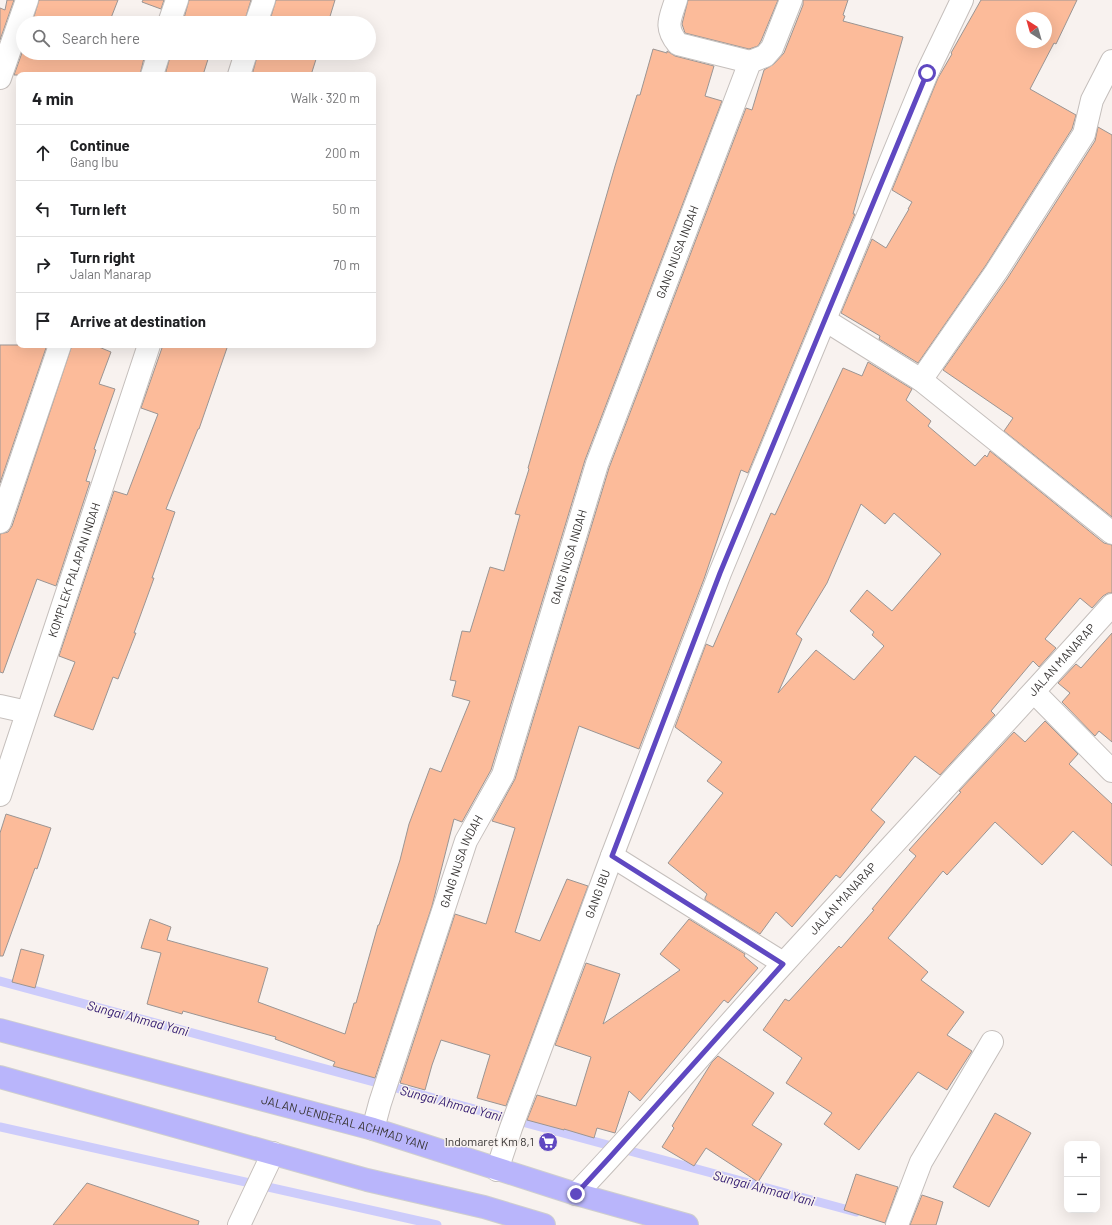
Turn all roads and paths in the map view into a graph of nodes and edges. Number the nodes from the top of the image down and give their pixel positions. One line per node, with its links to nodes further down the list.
1 (27, 0): 7 (street)
2 (177, 0): 8 (street)
3 (264, 0): 9 (street)
4 (676, 0): 14 (street)
5 (791, 0): 14 (street)
6 (962, 0): 18 (street, GANG IBU)
7 (21, 16)
8 (171, 16)
9 (258, 16)
10 (16, 32): 17 (street)
11 (157, 60): 15 (street)
12 (244, 60): 16 (street)
13 (1112, 61): 21 (street)
14 (750, 62): 35 (street, GANG NUSA INDAH)
15 (153, 72)
16 (240, 72)
17 (0, 78)
18 (825, 320): 21 (street); 30 (street, GANG IBU)
19 (59, 348): 22 (street)
20 (148, 348): 27 (street, KOMPLEK PALAPAN INDAH)
21 (921, 380): 23 (street)
22 (0, 522)
23 (1112, 533)
24 (1112, 605): 25 (street, JALAN MANARAP)
25 (1034, 692): 28 (street); 31 (street, JALAN MANARAP)
26 (0, 706): 27 (street)
27 (27, 712): 29 (street, KOMPLEK PALAPAN INDAH)
28 (1112, 771)
29 (0, 795)
30 (612, 856): 31 (street); 37 (street, GANG IBU)
31 (783, 964): 38 (street, JALAN MANARAP)
32 (0, 1030): 35 (highway, JALAN JENDERAL ACHMAD YANI)
33 (992, 1042): 42 (street)
34 (0, 1077): 36 (highway)
35 (373, 1129): 37 (highway, JALAN JENDERAL ACHMAD YANI)
36 (273, 1153): 39 (street); 40 (highway)
37 (498, 1170): 38 (highway, JALAN JENDERAL ACHMAD YANI)
38 (576, 1194): 41 (highway, JALAN JENDERAL ACHMAD YANI)
39 (239, 1225)
40 (544, 1225)
41 (687, 1225)
42 (897, 1225)

